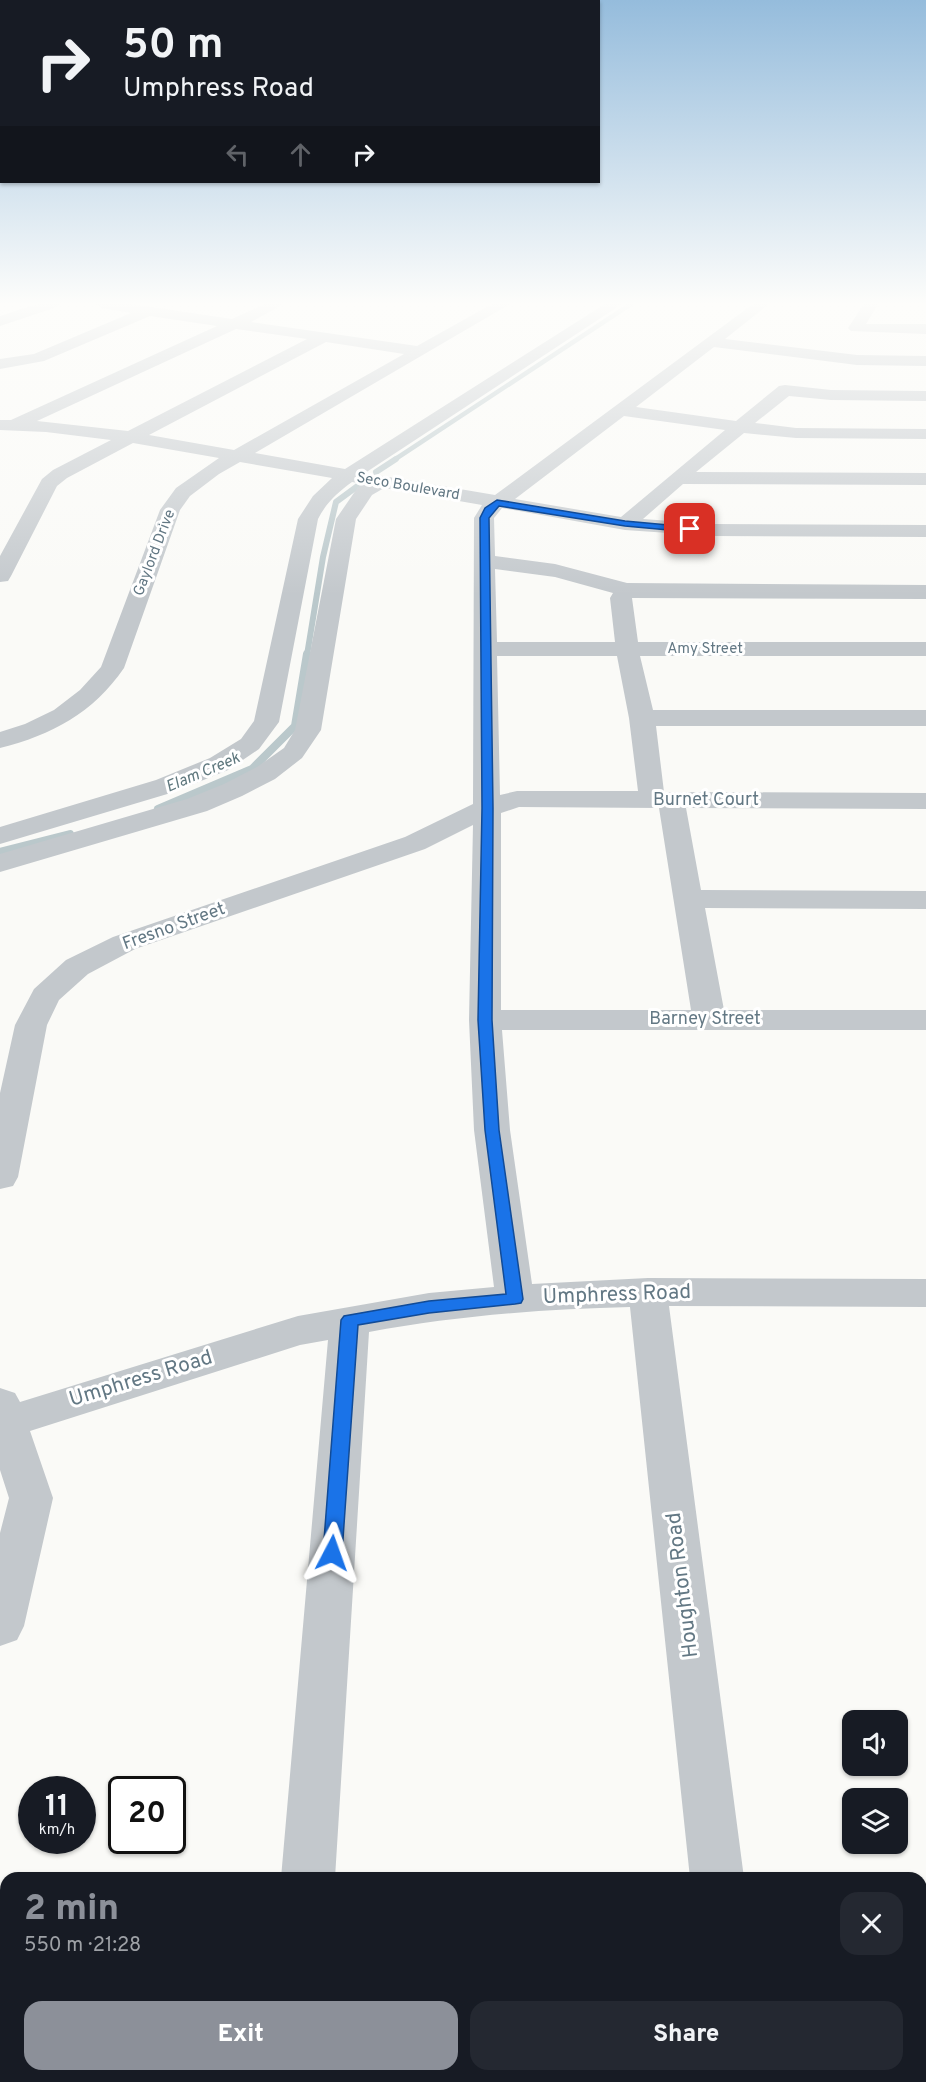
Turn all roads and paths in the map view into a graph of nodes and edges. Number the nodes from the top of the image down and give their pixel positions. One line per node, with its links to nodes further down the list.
1 (64, 401): 8 (street)
2 (200, 401): 11 (street)
3 (331, 401): 12 (street, Gaylord Drive)
4 (464, 401): 13 (street)
5 (633, 401): 7 (street)
6 (771, 401): 9 (street)
7 (621, 410): 9 (street); 17 (street)
8 (5, 428): 11 (street, Seco Boulevard)
9 (739, 428): 10 (street); 14 (street)
10 (926, 434)
11 (130, 437): 12 (street, Seco Boulevard); 21 (street)
12 (237, 456): 13 (street, Seco Boulevard); 29 (street, Gaylord Drive)
13 (347, 476): 16 (street, Seco Boulevard); 33 (street)
14 (678, 478): 15 (street); 18 (street)
15 (926, 479)
16 (380, 482): 17 (street, Seco Boulevard); 34 (street)
17 (497, 503): 18 (street, Seco Boulevard); 20 (street)
18 (625, 524): 19 (street, Seco Boulevard)
19 (926, 531)
20 (483, 562): 22 (street); 24 (street)
21 (0, 576)
22 (625, 590): 23 (street); 25 (street)
23 (926, 592)
24 (485, 649): 25 (street, Amy Street); 32 (street)
25 (627, 649): 26 (street, Amy Street); 27 (street)
26 (926, 649)
27 (642, 718): 28 (street); 30 (street)
28 (926, 718)
29 (0, 740)
30 (662, 800): 31 (street, Burnet Court); 32 (street, Burnet Court); 35 (street)
31 (926, 801)
32 (487, 808): 38 (street); 40 (street, Fresno Street)
33 (0, 836)
34 (0, 863)
35 (687, 899): 36 (street); 37 (street)
36 (926, 900)
37 (709, 1019): 38 (street, Barney Street); 39 (street, Barney Street)
38 (485, 1020): 43 (street)
39 (926, 1020)
40 (0, 1177)
41 (648, 1292): 42 (street, Umphress Road); 43 (street, Umphress Road); 48 (street, Houghton Road)
42 (926, 1293)
43 (515, 1299): 44 (street, Umphress Road)
44 (350, 1320): 45 (street, Umphress Road); 47 (street)
45 (2, 1416): 46 (street)
46 (0, 1626)
47 (308, 1872)
48 (716, 1872)

